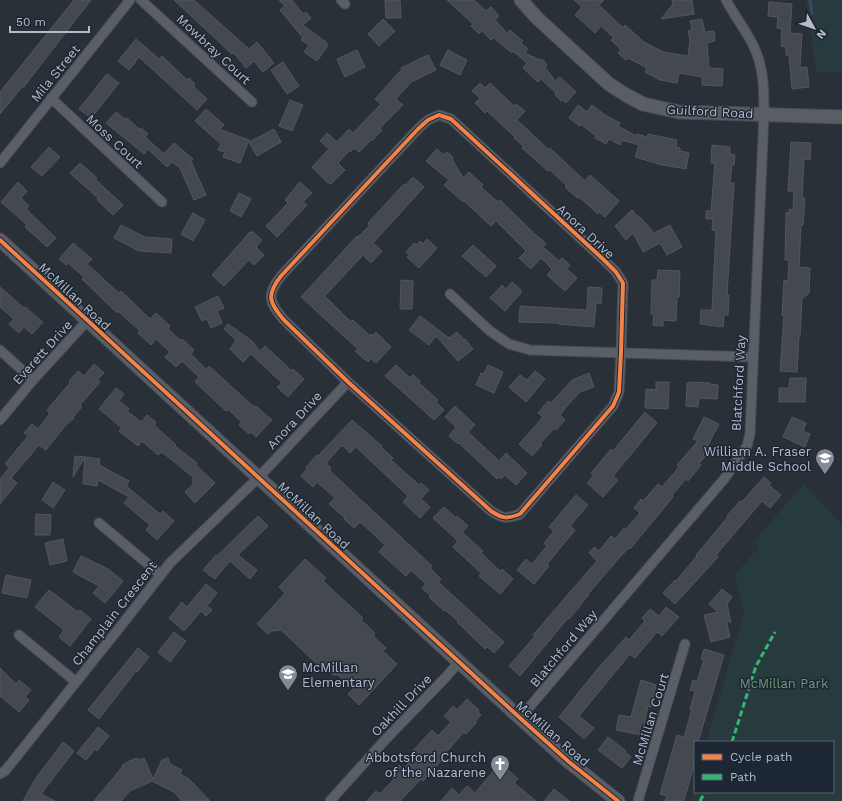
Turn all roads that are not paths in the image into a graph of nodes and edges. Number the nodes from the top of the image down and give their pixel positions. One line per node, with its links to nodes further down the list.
1 (130, 0): 5 (street, Mila Street)
2 (141, 0): 6 (street, Mowbray Court)
3 (521, 0): 7 (street, Guilford Road)
4 (726, 0): 7 (street, Blatchford Way)
5 (51, 98): 9 (street, Mila Street); 10 (street, Moss Court)
6 (252, 102)
7 (764, 114): 8 (street, Guilford Road); 16 (street, Blatchford Way)
8 (842, 117)
9 (0, 162)
10 (162, 202)
11 (0, 240): 13 (street, McMillan Road)
12 (450, 294): 15 (street)
13 (87, 321): 17 (street, Everett Drive); 20 (street, McMillan Road)
14 (0, 350): 17 (street)
15 (621, 352): 16 (street); 18 (street, Anora Drive); 18 (street, Anora Drive)
16 (753, 358): 27 (street, Blatchford Way)
17 (33, 380): 19 (street, Everett Drive)
18 (348, 382): 20 (street, Anora Drive)
19 (0, 420)
20 (259, 477): 22 (street, Champlain Crescent); 25 (street, McMillan Road)
21 (99, 523): 22 (street)
22 (160, 575): 26 (street, Champlain Crescent)
23 (19, 635): 26 (street)
24 (686, 644): 31 (street, McMillan Court)
25 (459, 662): 27 (street, McMillan Road); 29 (street, Oakhill Drive)
26 (76, 682): 28 (street, Champlain Crescent)
27 (520, 718): 30 (street, McMillan Road)
28 (0, 774)
29 (330, 801)
30 (618, 801)
31 (638, 801)

